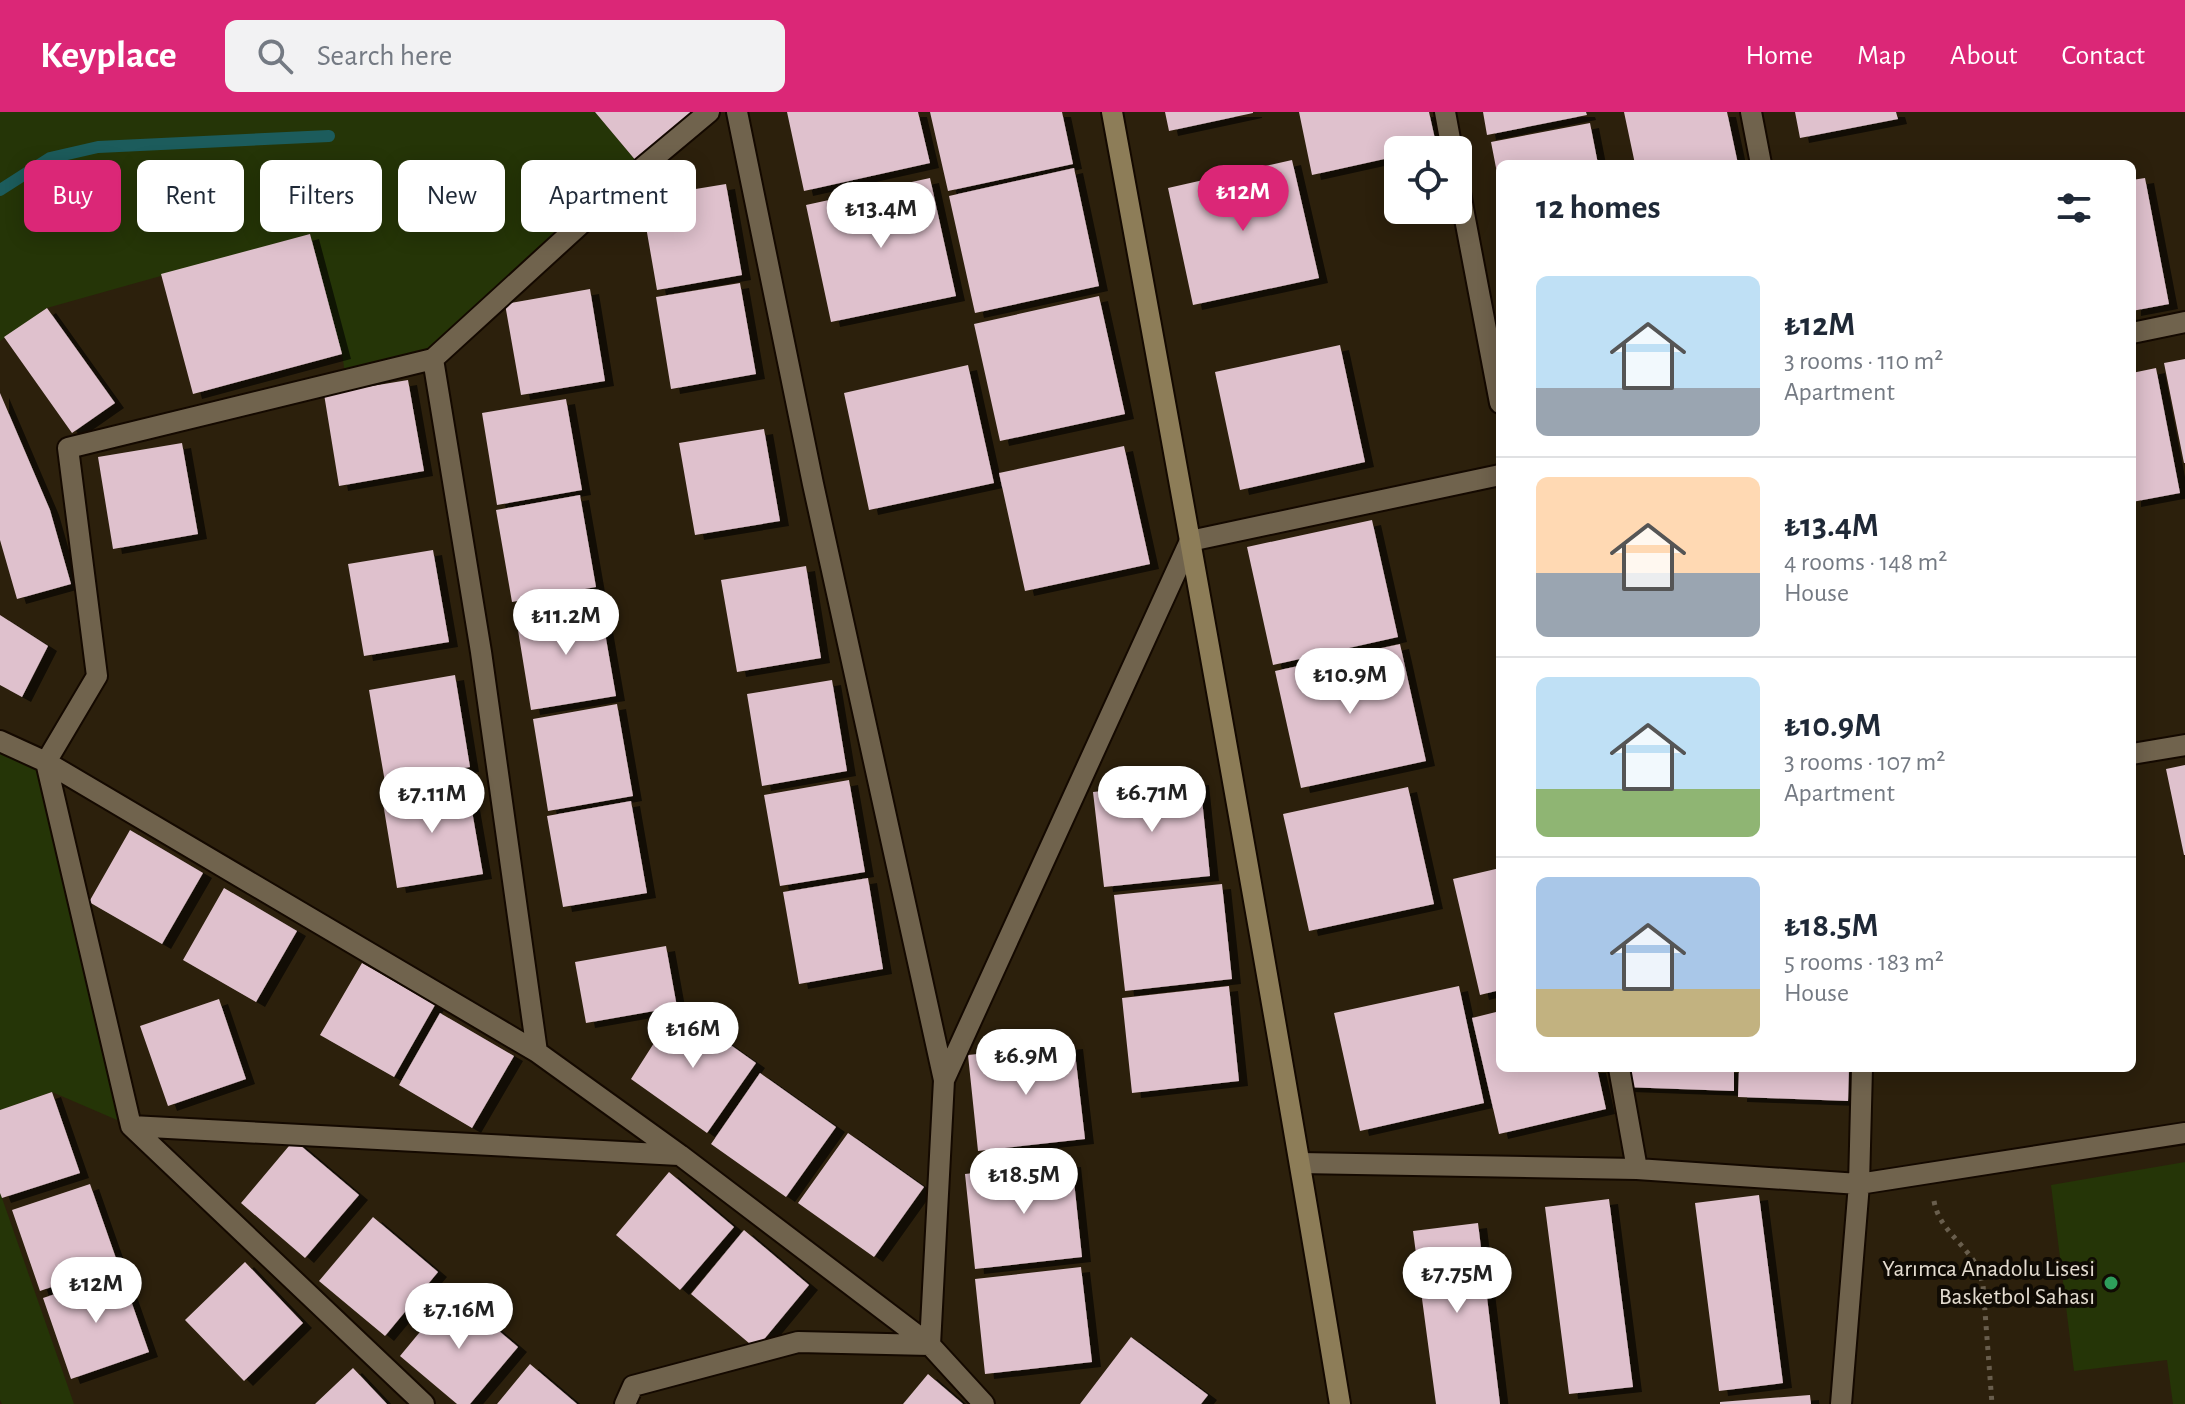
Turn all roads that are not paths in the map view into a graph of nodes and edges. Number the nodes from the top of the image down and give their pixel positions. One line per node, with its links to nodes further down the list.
1 (709, 112): 11 (street)
2 (737, 112): 22 (street)
3 (1112, 112): 14 (main road)
4 (1445, 112): 6 (street)
5 (1751, 112): 7 (street)
6 (1449, 136)
7 (1760, 160)
8 (1466, 224): 12 (street)
9 (2185, 322): 10 (street)
10 (2136, 332)
11 (433, 359): 18 (street); 19 (street)
12 (1496, 382)
13 (1496, 476): 14 (street)
14 (1190, 541): 22 (street); 26 (main road)
15 (0, 741): 18 (street)
16 (2185, 745): 17 (street)
17 (2136, 753)
18 (46, 762): 19 (street); 23 (street)
19 (537, 1052): 25 (street)
20 (1620, 1072): 27 (street)
21 (1862, 1072): 28 (street)
22 (944, 1080): 29 (street)
23 (131, 1126): 25 (street); 30 (street)
24 (2185, 1133): 28 (street)
25 (680, 1155): 29 (street)
26 (1300, 1163): 27 (street); 33 (main road)
27 (1637, 1169): 28 (street)
28 (1859, 1184): 34 (street)
29 (930, 1345): 31 (street); 32 (street)
30 (424, 1404)
31 (625, 1404)
32 (984, 1404)
33 (1340, 1404)
34 (1841, 1404)

